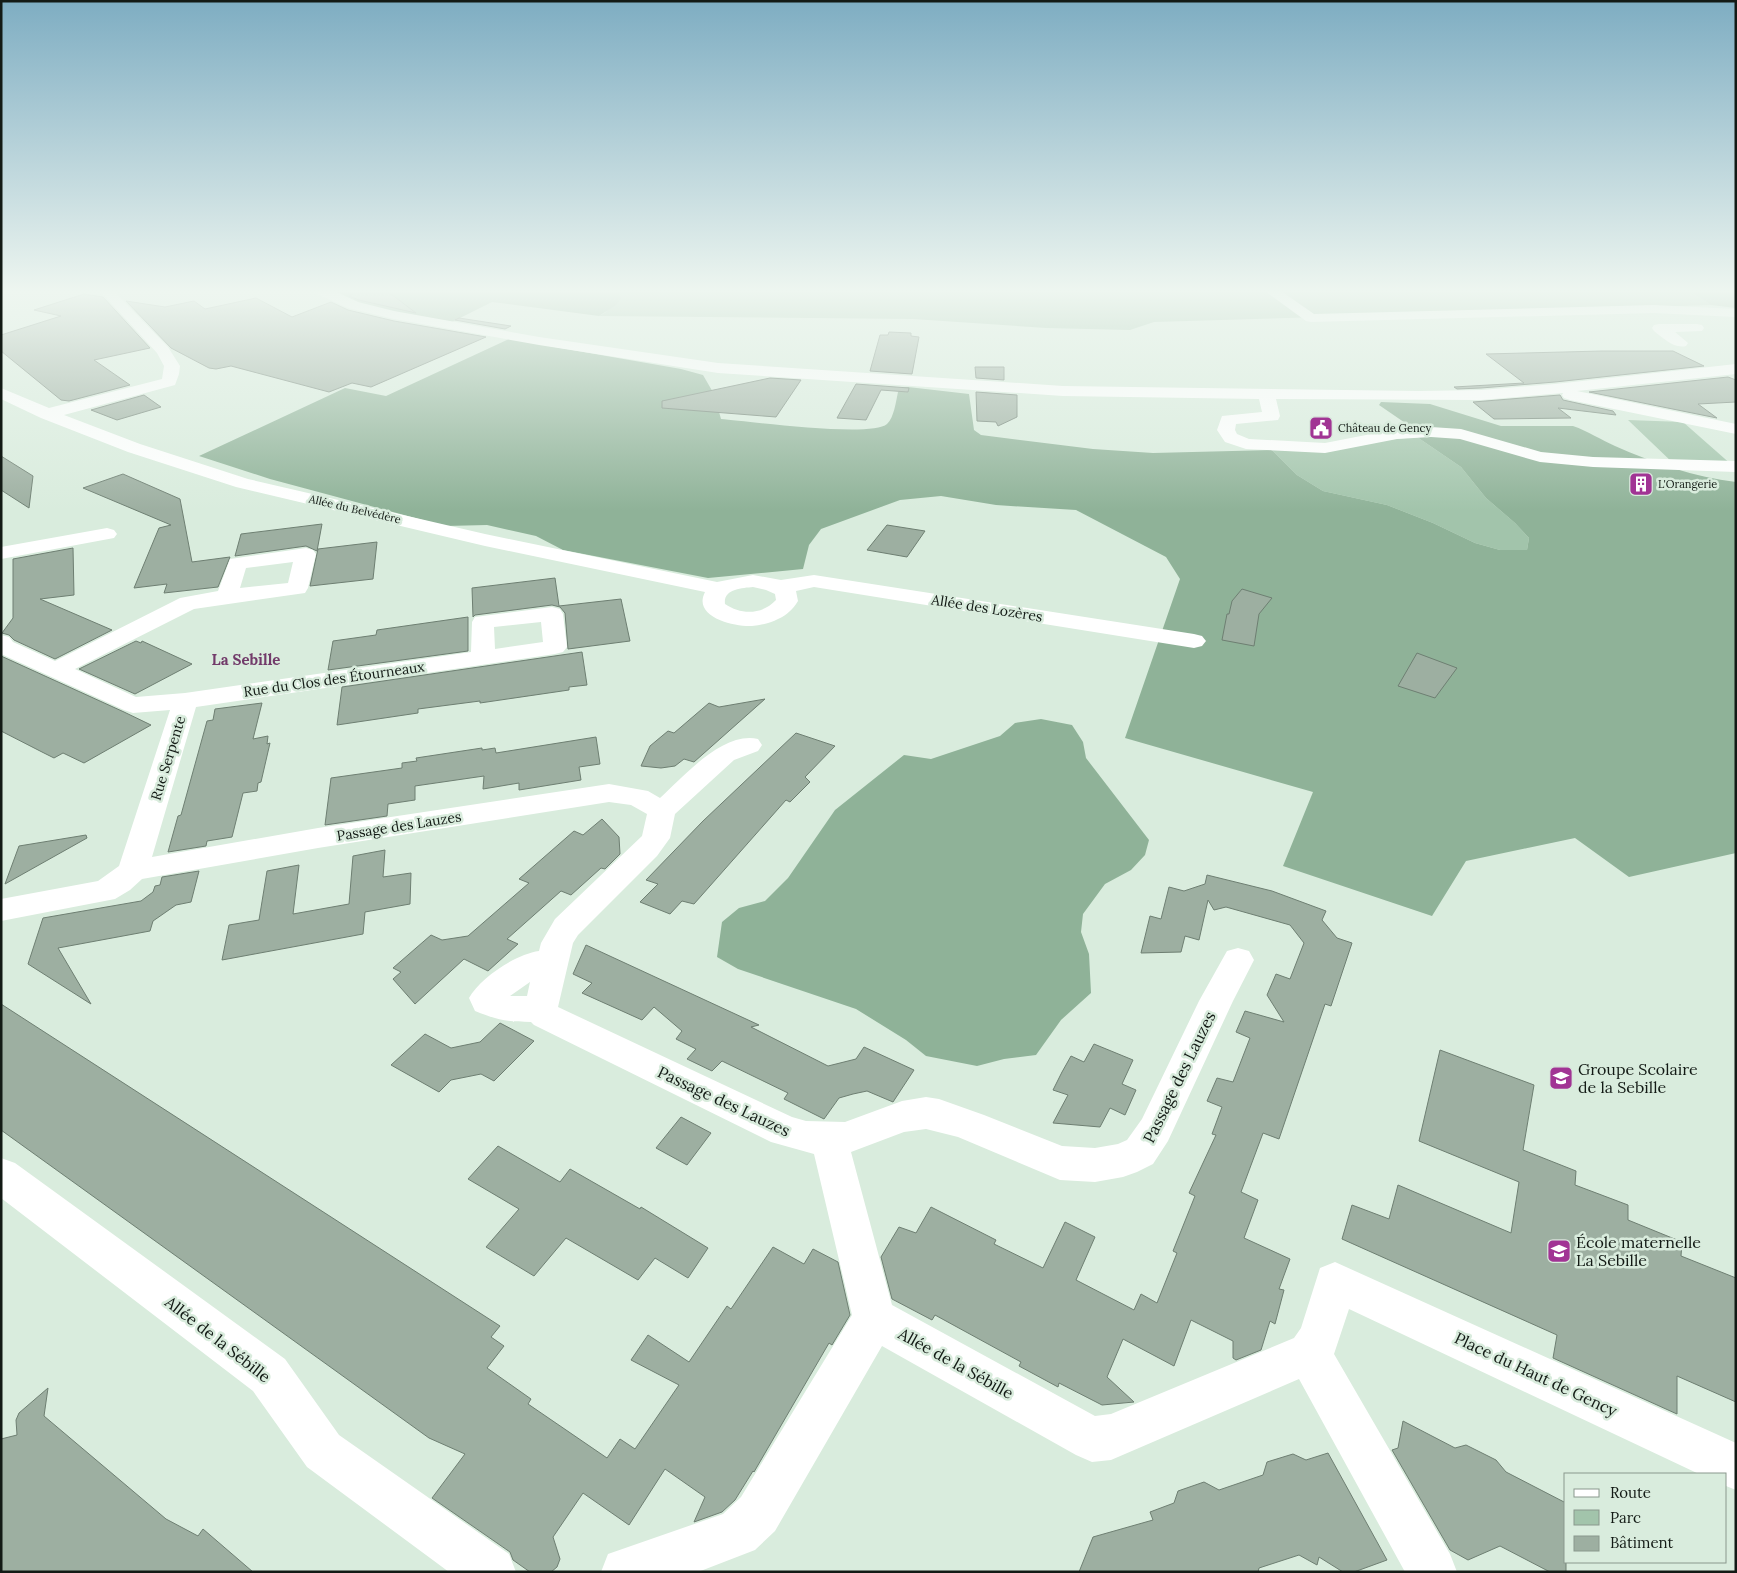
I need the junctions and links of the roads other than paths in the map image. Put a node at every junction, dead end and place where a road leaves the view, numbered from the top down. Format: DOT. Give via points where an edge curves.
graph roads {
  1 [pos="171,364"];
  2 [pos="695,364"];
  3 [pos="1736,369"];
  4 [pos="1555,389"];
  5 [pos="1,393"];
  6 [pos="1266,394"];
  7 [pos="47,414"];
  8 [pos="1736,429"];
  9 [pos="1736,467"];
  10 [pos="107,534"];
  11 [pos="1,553"];
  12 [pos="1,573"];
  13 [pos="780,587"];
  14 [pos="720,589"];
  15 [pos="228,596"];
  16 [pos="1194,641"];
  17 [pos="1,642"];
  18 [pos="483,657"];
  19 [pos="54,670"];
  20 [pos="185,701"];
  21 [pos="749,745"];
  22 [pos="662,811"];
  23 [pos="133,870"];
  24 [pos="1,910"];
  25 [pos="1238,960"];
  26 [pos="552,961"];
  27 [pos="540,1009"];
  28 [pos="829,1139"];
  29 [pos="1,1175"];
  30 [pos="874,1318"];
  31 [pos="1309,1352"];
  32 [pos="1736,1467"];
  33 [pos="491,1572"];
  34 [pos="626,1572"];
  35 [pos="1432,1572"];
  1 -- 7 [label="street" via="170,382"];
  2 -- 6 [label="street" via="1063,391"];
  3 -- 4 [label="street"];
  4 -- 6 [label="street" via="1428,396"];
  4 -- 8 [label="street" via="1565,394"];
  5 -- 7 [label="street, Allée du Belvédère"];
  6 -- 9 [label="street" via="1272,416 1228,420 1226,430 1231,438 1246,444 1325,448 1397,434 1431,432 1461,434 1540,457"];
  7 -- 14 [label="street, Allée du Belvédère" via="134,448 242,483 485,540"];
  10 -- 11 [label="street"];
  11 -- 12 [label="street"];
  13 -- 14 [label="street" via="753,581 734,583"];
  13 -- 14 [label="street" via="788,596 784,607 766,617 753,619 729,616 714,607 714,595"];
  13 -- 16 [label="street, Allée des Lozères" via="814,581"];
  15 -- 19 [label="street" via="188,603"];
  17 -- 19 [label="street, Rue Serpente" via="5,647"];
  18 -- 20 [label="street, Rue du Clos des Étourneaux"];
  19 -- 20 [label="street, Rue Serpente" via="133,705"];
  20 -- 23 [label="street, Rue Serpente"];
  21 -- 22 [label="street" via="725,754"];
  22 -- 23 [label="street, Passage des Lauzes" via="638,797 609,793"];
  22 -- 26 [label="street" via="656,838 566,927"];
  23 -- 24 [label="street" via="118,885 104,891"];
  25 -- 28 [label="street, Passage des Lauzes" via="1155,1130 1140,1152 1122,1160 1094,1165 1060,1163 971,1126 926,1113 902,1117 845,1138"];
  26 -- 27 [label="street"];
  26 -- 27 [label="street" via="532,964 486,998 487,1002 506,1009"];
  27 -- 28 [label="street, Passage des Lauzes" via="546,1016 784,1131"];
  28 -- 30 [label="street"];
  29 -- 33 [label="street, Allée de la Sébille" via="269,1376 323,1451"];
  30 -- 31 [label="street, Allée de la Sébille" via="1092,1438 1111,1437"];
  30 -- 34 [label="street" via="758,1514 738,1533"];
  31 -- 32 [label="street, Place du Haut de Gency" via="1319,1339 1335,1282"];
  31 -- 35 [label="street"];
}
